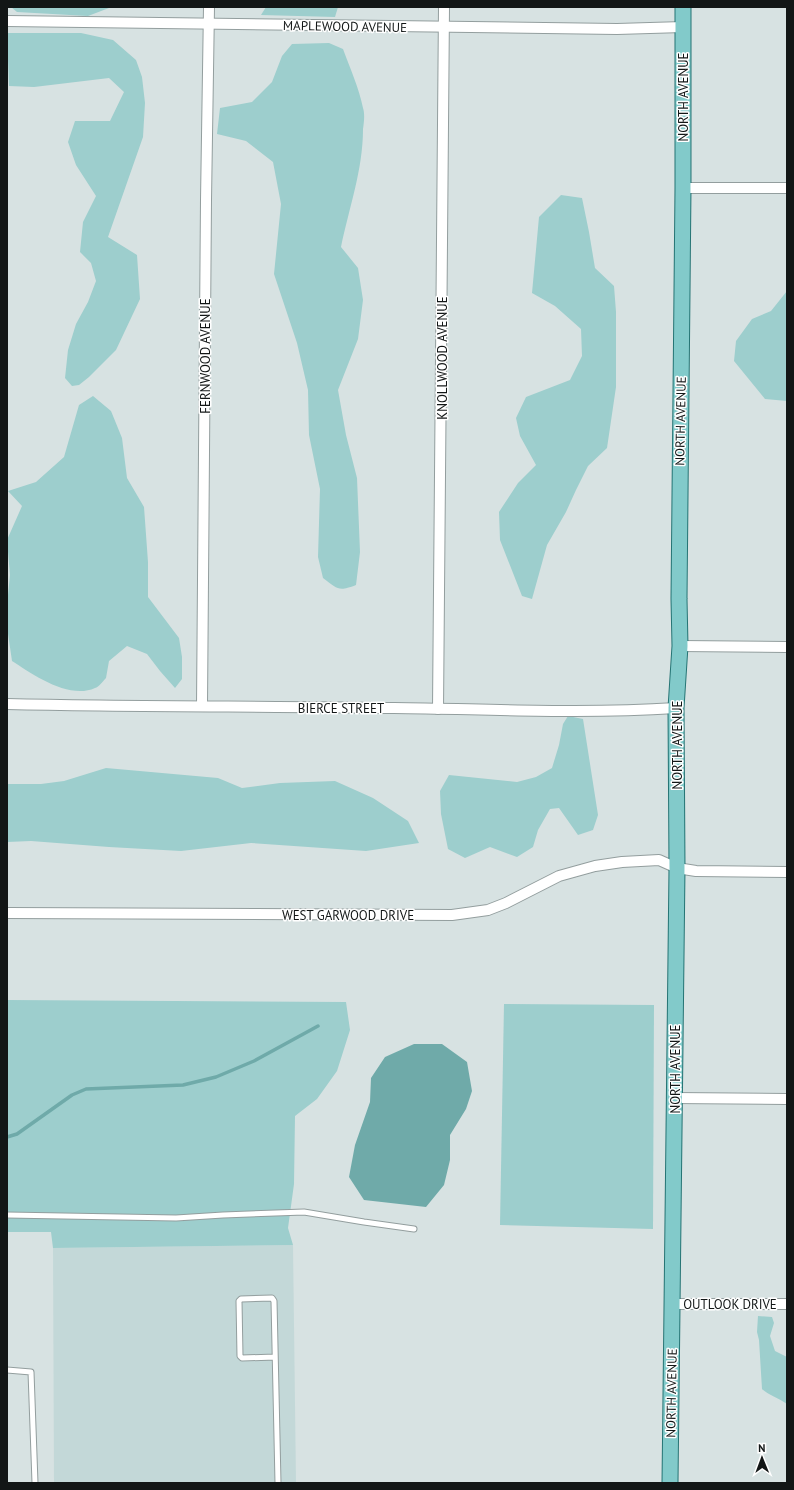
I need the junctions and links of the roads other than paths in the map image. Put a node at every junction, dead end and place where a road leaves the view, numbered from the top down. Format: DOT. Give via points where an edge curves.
graph roads {
  1 [pos="209,7"];
  2 [pos="444,7"];
  3 [pos="683,7"];
  4 [pos="7,21"];
  5 [pos="209,24"];
  6 [pos="444,27"];
  7 [pos="683,27"];
  8 [pos="683,188"];
  9 [pos="787,188"];
  10 [pos="680,646"];
  11 [pos="787,647"];
  12 [pos="7,704"];
  13 [pos="202,706"];
  14 [pos="676,708"];
  15 [pos="438,709"];
  16 [pos="677,868"];
  17 [pos="787,872"];
  18 [pos="7,913"];
  19 [pos="674,1098"];
  20 [pos="787,1099"];
  21 [pos="7,1216"];
  22 [pos="414,1229"];
  23 [pos="672,1304"];
  24 [pos="787,1304"];
  25 [pos="275,1357"];
  26 [pos="7,1370"];
  27 [pos="35,1483"];
  28 [pos="278,1483"];
  29 [pos="670,1483"];
  1 -- 5 [label="street, FERNWOOD AVENUE"];
  2 -- 6 [label="street, KNOLLWOOD AVENUE"];
  3 -- 7 [label="main road, NORTH AVENUE"];
  4 -- 5 [label="street, MAPLEWOOD AVENUE"];
  5 -- 6 [label="street, MAPLEWOOD AVENUE"];
  5 -- 13 [label="street, FERNWOOD AVENUE"];
  6 -- 7 [label="street, MAPLEWOOD AVENUE"];
  6 -- 15 [label="street, KNOLLWOOD AVENUE"];
  7 -- 8 [label="main road, NORTH AVENUE"];
  8 -- 9 [label="street"];
  8 -- 10 [label="main road, NORTH AVENUE"];
  10 -- 11 [label="street"];
  10 -- 14 [label="main road, NORTH AVENUE"];
  12 -- 13 [label="street, BIERCE STREET"];
  13 -- 15 [label="street, BIERCE STREET"];
  14 -- 15 [label="street, BIERCE STREET"];
  14 -- 16 [label="main road, NORTH AVENUE"];
  16 -- 17 [label="street, WEST GARWOOD DRIVE" via="696,871"];
  16 -- 18 [label="street, WEST GARWOOD DRIVE" via="659,860 595,866 559,876 488,910 452,915"];
  16 -- 19 [label="main road, NORTH AVENUE"];
  19 -- 20 [label="street"];
  19 -- 23 [label="main road, NORTH AVENUE"];
  21 -- 22 [label="lane" via="176,1218 304,1212"];
  23 -- 24 [label="street, OUTLOOK DRIVE"];
  23 -- 29 [label="main road, NORTH AVENUE"];
  25 -- 25 [label="lane" via="274,1301 272,1298 241,1299 240,1356"];
  25 -- 28 [label="lane"];
  26 -- 27 [label="lane" via="31,1372"];
}
